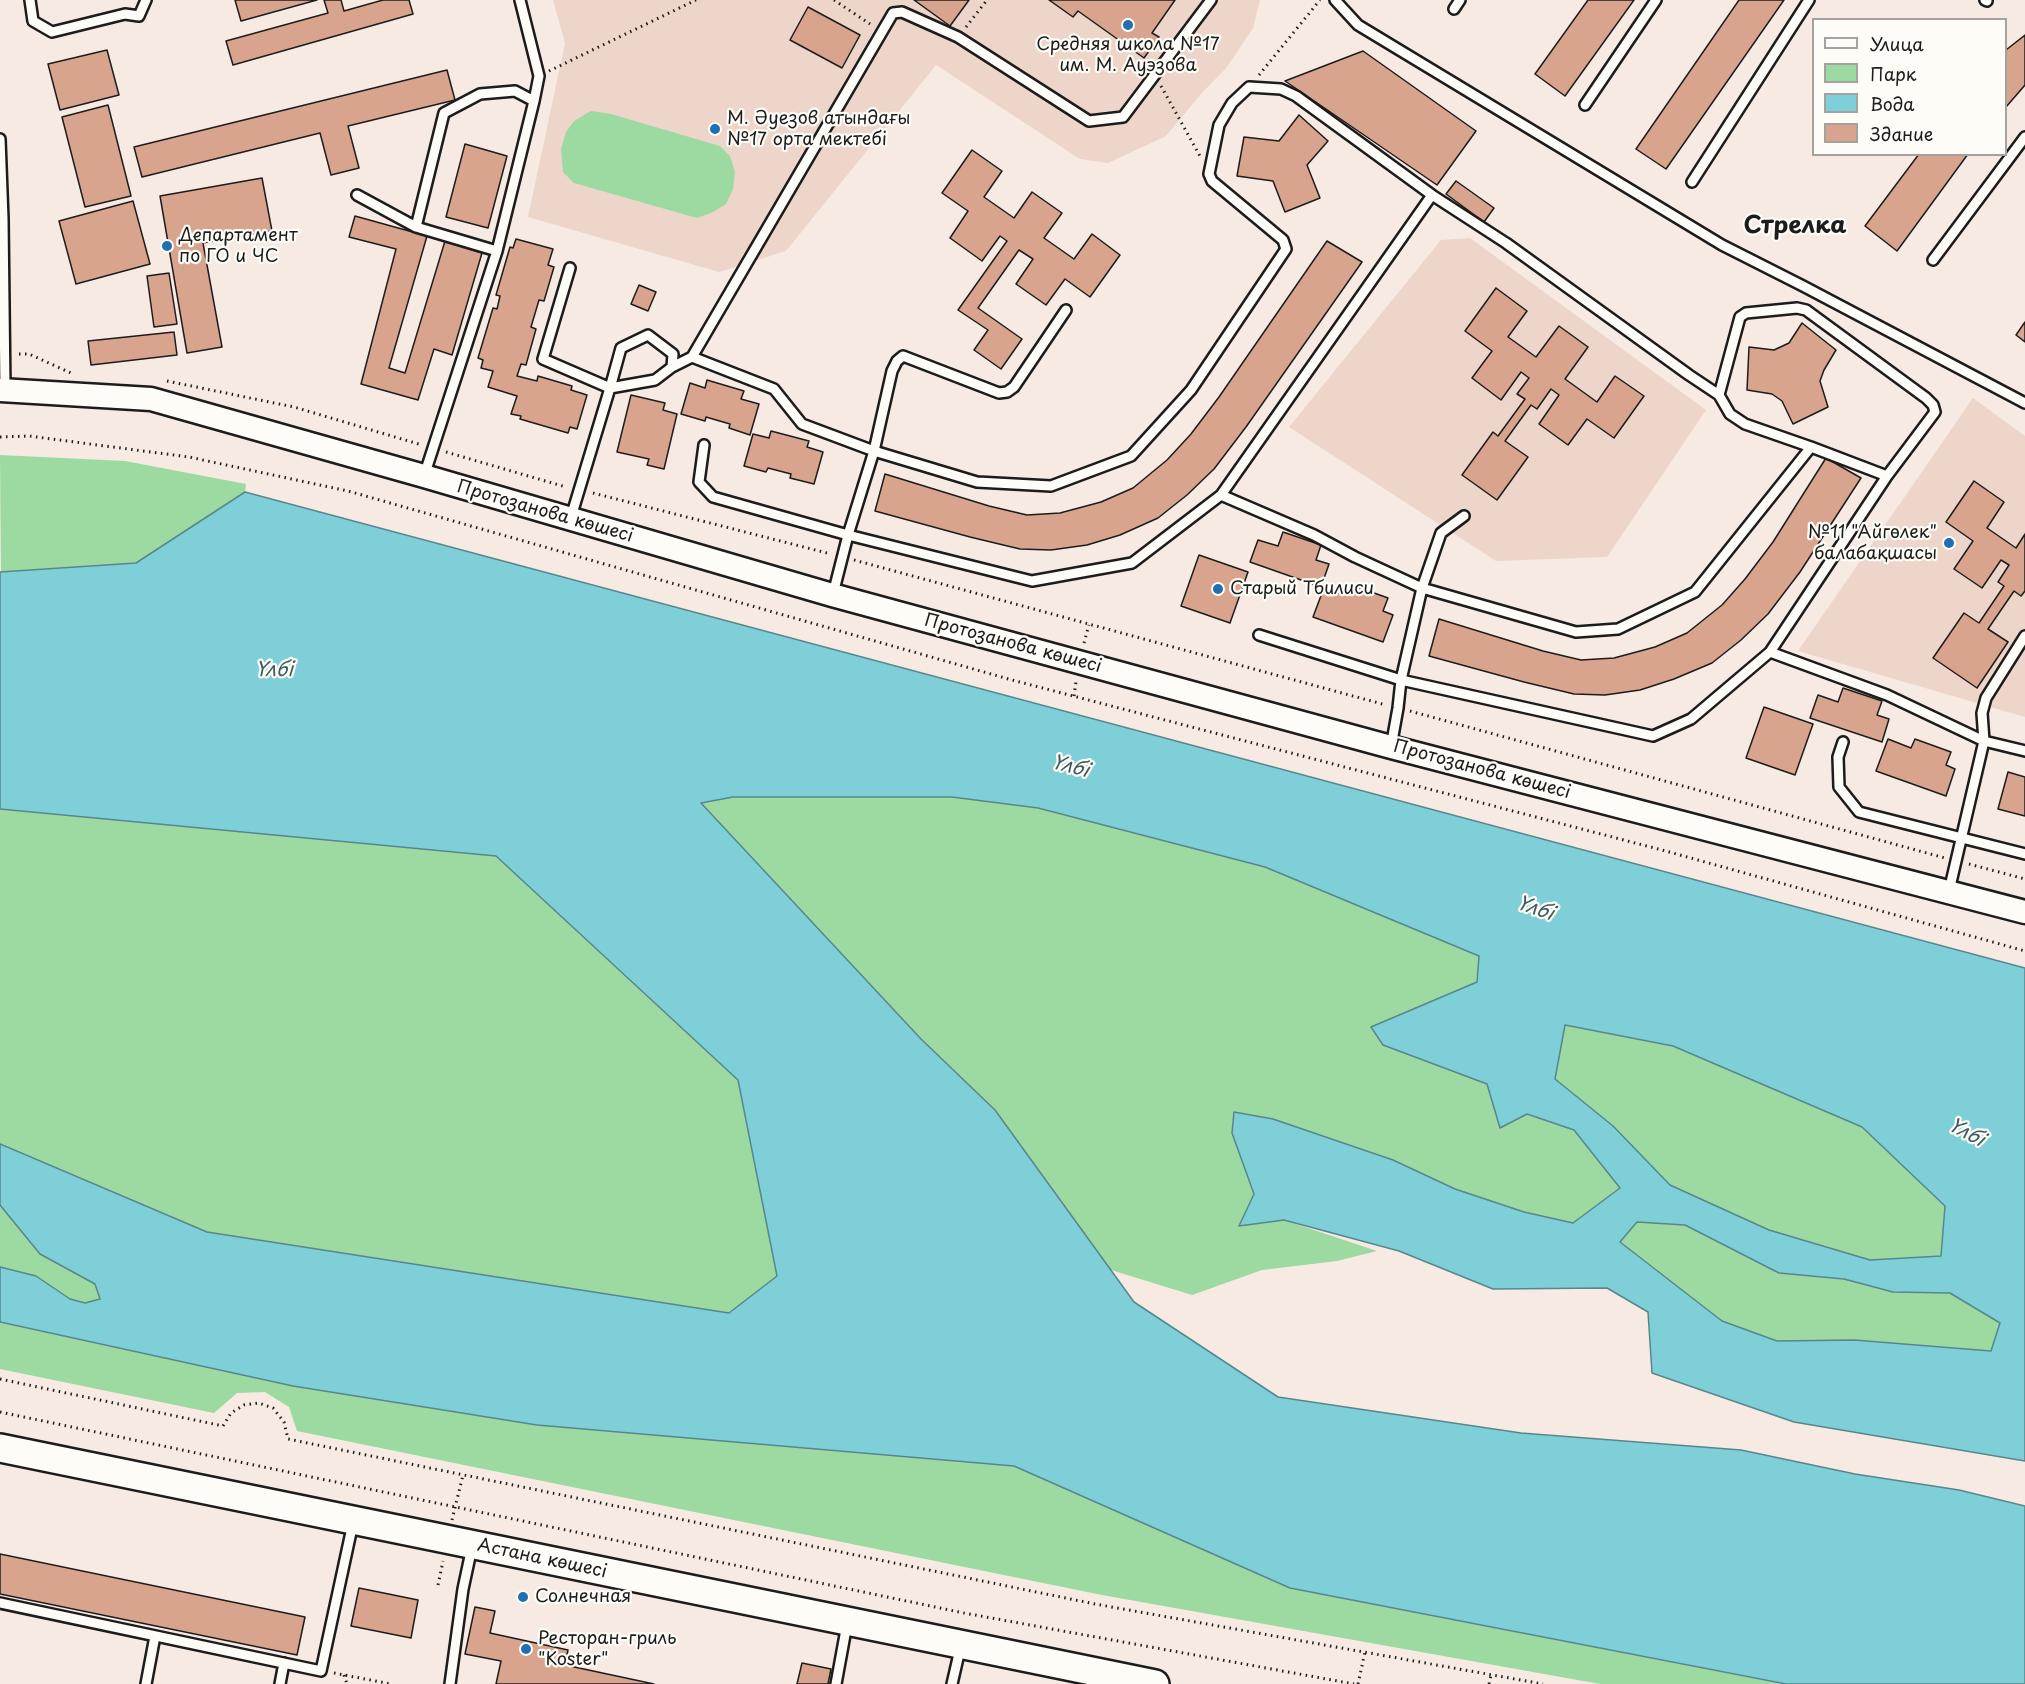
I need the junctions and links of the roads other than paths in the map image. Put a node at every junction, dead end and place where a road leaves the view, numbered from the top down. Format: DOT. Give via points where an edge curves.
graph roads {
  1 [pos="30,0"];
  2 [pos="146,0"];
  3 [pos="520,0"];
  4 [pos="1211,0"];
  5 [pos="1335,0"];
  6 [pos="1460,0"];
  7 [pos="1656,0"];
  8 [pos="1809,0"];
  9 [pos="1454,9"];
  10 [pos="534,100"];
  11 [pos="1585,105"];
  12 [pos="2025,137"];
  13 [pos="0,139"];
  14 [pos="1692,182"];
  15 [pos="357,195"];
  16 [pos="1432,195"];
  17 [pos="2,219"];
  18 [pos="416,227"];
  19 [pos="497,251"];
  20 [pos="1933,260"];
  21 [pos="570,268"];
  22 [pos="1066,310"];
  23 [pos="692,357"];
  24 [pos="672,367"];
  25 [pos="610,388"];
  26 [pos="2,390"];
  27 [pos="1719,394"];
  28 [pos="2025,403"];
  29 [pos="704,445"];
  30 [pos="1811,447"];
  31 [pos="874,451"];
  32 [pos="424,476"];
  33 [pos="1887,476"];
  34 [pos="1221,495"];
  35 [pos="1464,516"];
  36 [pos="570,519"];
  37 [pos="848,535"];
  38 [pos="1422,588"];
  39 [pos="832,595"];
  40 [pos="1258,635"];
  41 [pos="2025,636"];
  42 [pos="1770,652"];
  43 [pos="1401,680"];
  44 [pos="1984,741"];
  45 [pos="1843,742"];
  46 [pos="1391,747"];
  47 [pos="2025,751"];
  48 [pos="1963,837"];
  49 [pos="2025,854"];
  50 [pos="1949,892"];
  51 [pos="2025,912"];
  52 [pos="0,1450"];
  53 [pos="353,1520"];
  54 [pos="472,1545"];
  55 [pos="0,1604"];
  56 [pos="847,1621"];
  57 [pos="155,1636"];
  58 [pos="961,1644"];
  59 [pos="284,1663"];
  60 [pos="146,1684"];
  61 [pos="280,1684"];
  62 [pos="450,1684"];
  63 [pos="836,1684"];
  64 [pos="952,1684"];
  65 [pos="1155,1684"];
  1 -- 2 [label="lane" via="33,21 52,32 125,14 139,16"];
  3 -- 10 [label="lane" via="539,76"];
  4 -- 23 [label="lane" via="1123,117 1089,121 958,38 902,12 893,13"];
  5 -- 28 [label="lane" via="1358,25 1722,245"];
  6 -- 9 [label="lane"];
  7 -- 11 [label="lane"];
  8 -- 14 [label="lane"];
  10 -- 18 [label="lane" via="514,91 480,94 444,113"];
  10 -- 19 [label="lane"];
  12 -- 20 [label="lane"];
  13 -- 17 [label="lane"];
  15 -- 18 [label="lane"];
  16 -- 27 [label="lane"];
  16 -- 31 [label="lane" via="1296,96 1281,89 1250,87 1232,103 1219,125 1209,174 1212,181 1283,240 1286,249 1191,390 1131,456 1051,486 977,482"];
  16 -- 34 [label="lane"];
  17 -- 26 [label="lane"];
  18 -- 19 [label="lane"];
  19 -- 32 [label="lane"];
  21 -- 25 [label="lane" via="543,359"];
  22 -- 31 [label="lane" via="1007,392 999,393 903,356 892,371"];
  23 -- 24 [label="lane"];
  23 -- 31 [label="lane" via="774,388 802,424"];
  24 -- 25 [label="lane" via="655,380"];
  24 -- 25 [label="lane" via="672,354 648,335 621,348"];
  25 -- 36 [label="lane"];
  26 -- 32 [label="street, Протозанова көшесі" via="151,399"];
  27 -- 30 [label="lane" via="1730,414 1745,424"];
  27 -- 33 [label="lane" via="1740,317 1746,313 1806,310 1933,405 1935,412"];
  29 -- 37 [label="lane" via="699,482 713,497"];
  30 -- 33 [label="lane"];
  30 -- 38 [label="lane" via="1695,592 1618,629 1576,632"];
  31 -- 37 [label="lane"];
  32 -- 36 [label="street, Протозанова көшесі"];
  33 -- 42 [label="lane"];
  34 -- 37 [label="lane" via="1132,563 1032,581"];
  34 -- 38 [label="lane"];
  35 -- 38 [label="lane" via="1441,533"];
  36 -- 39 [label="street, Протозанова көшесі"];
  37 -- 39 [label="lane"];
  38 -- 43 [label="lane"];
  39 -- 46 [label="street, Протозанова көшесі"];
  40 -- 43 [label="lane"];
  41 -- 44 [label="lane" via="1986,698 1982,713"];
  42 -- 43 [label="lane" via="1691,719 1653,735"];
  42 -- 44 [label="lane" via="1887,695"];
  43 -- 46 [label="lane"];
  44 -- 47 [label="lane"];
  44 -- 48 [label="lane"];
  45 -- 48 [label="lane" via="1838,757 1839,787 1859,812"];
  46 -- 50 [label="street, Протозанова көшесі"];
  48 -- 49 [label="lane"];
  48 -- 50 [label="lane"];
  50 -- 51 [label="street, Протозанова көшесі"];
  52 -- 53 [label="main road, Астана көшесі"];
  53 -- 54 [label="main road, Астана көшесі"];
  53 -- 59 [label="lane" via="321,1671"];
  54 -- 56 [label="main road, Астана көшесі"];
  54 -- 62 [label="lane"];
  55 -- 57 [label="lane"];
  56 -- 58 [label="main road, Астана көшесі"];
  56 -- 63 [label="lane"];
  57 -- 59 [label="lane"];
  57 -- 60 [label="lane"];
  58 -- 64 [label="lane"];
  58 -- 65 [label="main road, Астана көшесі"];
  59 -- 61 [label="lane"];
}
